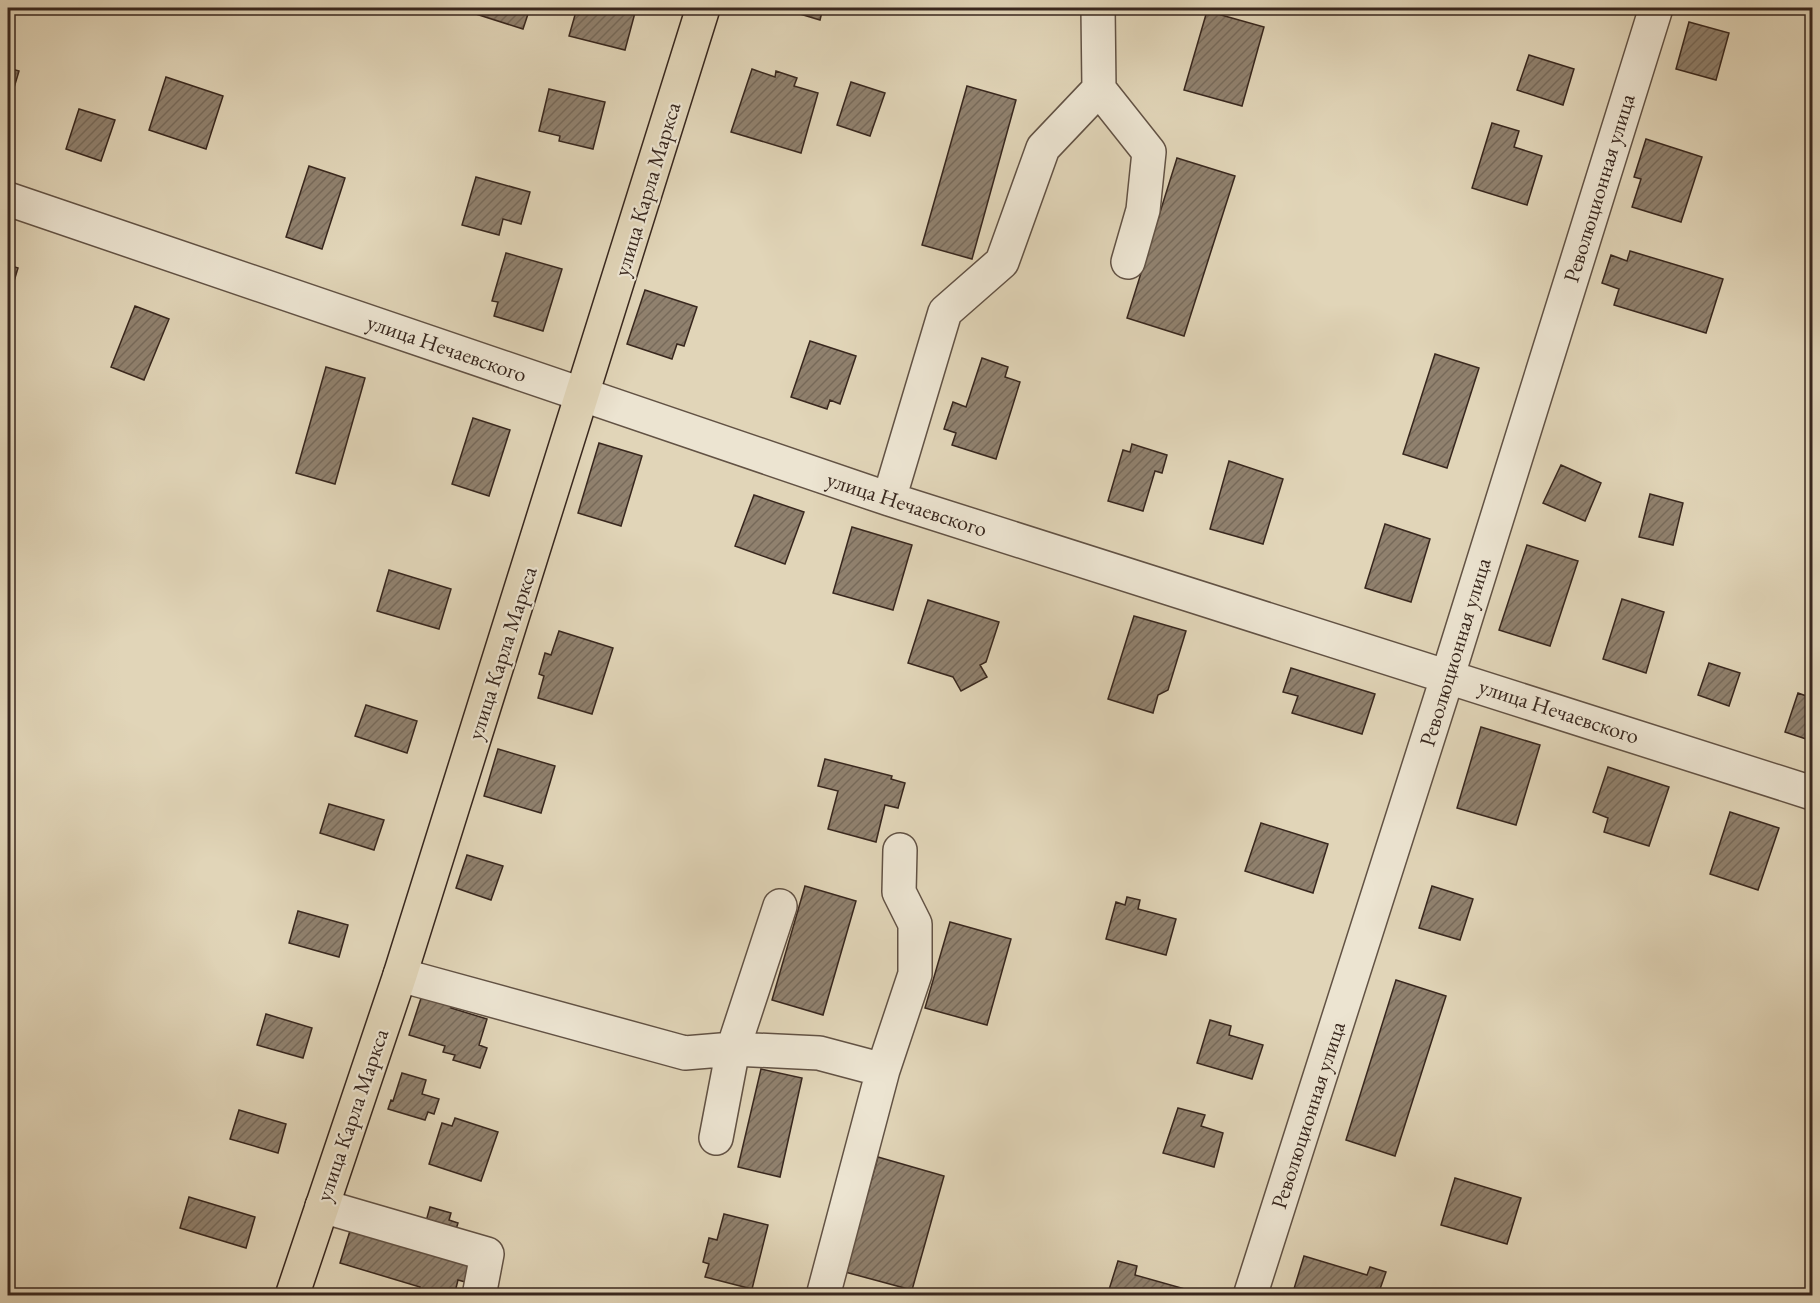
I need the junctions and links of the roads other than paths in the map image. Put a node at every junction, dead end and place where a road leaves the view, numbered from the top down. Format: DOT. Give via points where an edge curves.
graph roads {
  1 [pos="703,8"];
  2 [pos="1098,8"];
  3 [pos="1656,8"];
  4 [pos="1099,89"];
  5 [pos="8,199"];
  6 [pos="1128,262"];
  7 [pos="584,395"];
  8 [pos="889,500"];
  9 [pos="1448,675"];
  10 [pos="1812,793"];
  11 [pos="900,850"];
  12 [pos="780,906"];
  13 [pos="400,975"];
  14 [pos="733,1049"];
  15 [pos="883,1070"];
  16 [pos="716,1138"];
  17 [pos="322,1206"];
  18 [pos="292,1296"];
  19 [pos="479,1296"];
  20 [pos="823,1296"];
  21 [pos="1250,1296"];
  1 -- 7 [label="main road, улица Карла Маркса"];
  2 -- 4 [label="street"];
  3 -- 9 [label="street, Революционная улица"];
  4 -- 6 [label="street" via="1149,152 1143,210"];
  4 -- 8 [label="street" via="1043,148 1002,262 945,312"];
  5 -- 7 [label="street, улица Нечаевского"];
  7 -- 8 [label="street, улица Нечаевского"];
  7 -- 13 [label="main road, улица Карла Маркса"];
  8 -- 9 [label="street, улица Нечаевского"];
  9 -- 10 [label="street, улица Нечаевского"];
  9 -- 21 [label="street, Революционная улица"];
  11 -- 15 [label="street" via="899,892 915,924 915,974"];
  12 -- 14 [label="street"];
  13 -- 14 [label="street" via="685,1053"];
  13 -- 17 [label="main road, улица Карла Маркса"];
  14 -- 15 [label="street" via="819,1053"];
  14 -- 16 [label="street"];
  15 -- 20 [label="street"];
  17 -- 18 [label="main road, улица Карла Маркса"];
  17 -- 19 [label="street" via="487,1254"];
}
